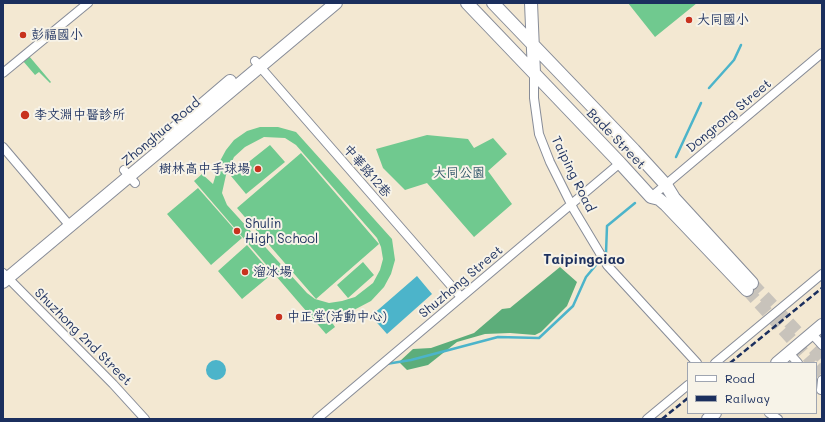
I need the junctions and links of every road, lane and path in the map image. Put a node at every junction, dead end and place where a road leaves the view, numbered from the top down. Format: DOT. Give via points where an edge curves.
graph roads {
  1 [pos="88,3"];
  2 [pos="323,3"];
  3 [pos="336,3"];
  4 [pos="467,3"];
  5 [pos="493,3"];
  6 [pos="530,3"];
  7 [pos="532,43"];
  8 [pos="822,52"];
  9 [pos="257,64"];
  10 [pos="3,73"];
  11 [pos="534,73"];
  12 [pos="3,147"];
  13 [pos="620,163"];
  14 [pos="666,185"];
  15 [pos="651,197"];
  16 [pos="670,202"];
  17 [pos="572,204"];
  18 [pos="67,224"];
  19 [pos="822,274"];
  20 [pos="4,277"];
  21 [pos="750,286"];
  22 [pos="461,297"];
  23 [pos="822,325"];
  24 [pos="812,334"];
  25 [pos="822,345"];
  26 [pos="789,353"];
  27 [pos="695,362"];
  28 [pos="716,362"];
  29 [pos="778,362"];
  30 [pos="797,362"];
  31 [pos="822,380"];
  32 [pos="687,386"];
  33 [pos="820,388"];
  34 [pos="145,419"];
  35 [pos="317,419"];
  36 [pos="646,419"];
  1 -- 10 [label="street"];
  2 -- 9 [label="street, Zhonghua Road"];
  3 -- 9 [label="street, Zhonghua Road"];
  4 -- 11 [label="street, Bade Street"];
  5 -- 7 [label="street, Bade Street"];
  6 -- 7 [label="street, Taiping Road"];
  7 -- 11 [label="street, Taiping Road"];
  7 -- 14 [label="street, Bade Street"];
  8 -- 14 [label="street, Dongrong Street"];
  9 -- 18 [label="street, Zhonghua Road" via="130,177"];
  9 -- 22 [label="street, 中華路12巷"];
  11 -- 13 [label="street, Bade Street"];
  11 -- 17 [label="street, Taiping Road" via="534,98 539,134"];
  12 -- 18 [label="street"];
  13 -- 15 [label="street, Bade Street"];
  13 -- 17 [label="street, Shuzhong Street"];
  14 -- 15 [label="street, Dongrong Street"];
  14 -- 16 [label="street, Bade Street"];
  15 -- 16 [label="street, Bade Street"];
  16 -- 21 [label="street, Bade Street"];
  17 -- 22 [label="street, Shuzhong Street"];
  17 -- 27 [label="street, Taiping Road" via="607,265"];
  18 -- 20 [label="street, Zhonghua Road"];
  19 -- 28 [label="street"];
  20 -- 34 [label="street, Shuzhong 2nd Street"];
  22 -- 35 [label="street, Shuzhong Street"];
  23 -- 24 [label="street"];
  24 -- 25 [label="street"];
  24 -- 26 [label="street"];
  26 -- 29 [label="street"];
  26 -- 30 [label="street"];
  31 -- 33 [label="street"];
  32 -- 36 [label="street"];
}
